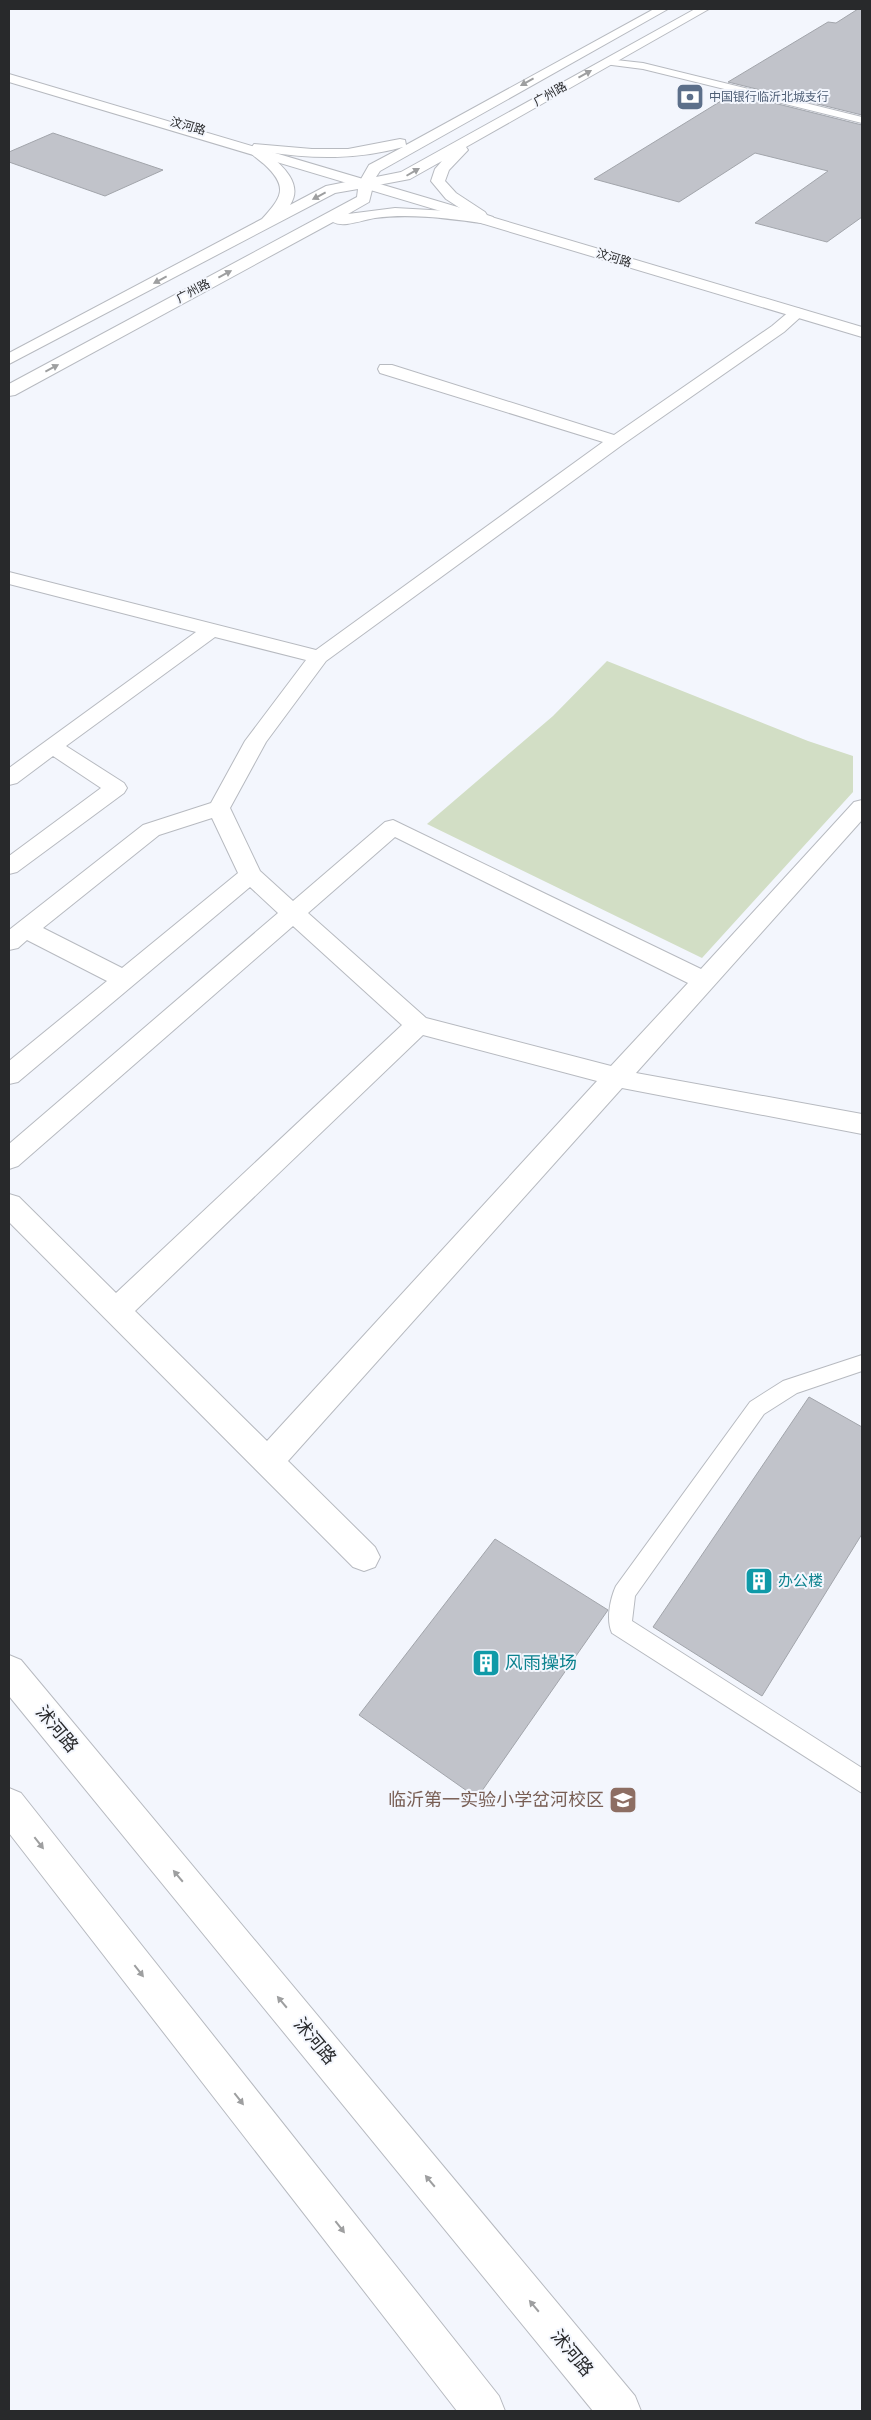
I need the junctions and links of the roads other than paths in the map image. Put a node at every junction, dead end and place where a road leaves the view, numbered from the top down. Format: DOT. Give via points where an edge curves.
graph roads {
  1 [pos="662,9"];
  2 [pos="703,9"];
  3 [pos="607,62"];
  4 [pos="9,73"];
  5 [pos="9,78"];
  6 [pos="862,120"];
  7 [pos="446,126"];
  8 [pos="474,137"];
  9 [pos="258,149"];
  10 [pos="366,183"];
  11 [pos="488,220"];
  12 [pos="267,223"];
  13 [pos="311,227"];
  14 [pos="797,313"];
  15 [pos="862,332"];
  16 [pos="9,360"];
  17 [pos="386,370"];
  18 [pos="9,391"];
  19 [pos="616,441"];
  20 [pos="9,578"];
  21 [pos="211,630"];
  22 [pos="319,657"];
  23 [pos="53,747"];
  24 [pos="9,778"];
  25 [pos="862,807"];
  26 [pos="219,808"];
  27 [pos="9,867"];
  28 [pos="250,875"];
  29 [pos="293,914"];
  30 [pos="17,935"];
  31 [pos="124,979"];
  32 [pos="704,981"];
  33 [pos="418,1025"];
  34 [pos="9,1075"];
  35 [pos="616,1077"];
  36 [pos="862,1124"];
  37 [pos="9,1158"];
  38 [pos="9,1205"];
  39 [pos="116,1310"];
  40 [pos="862,1363"];
  41 [pos="268,1461"];
  42 [pos="364,1557"];
  43 [pos="9,1671"];
  44 [pos="862,1782"];
  45 [pos="9,1805"];
  46 [pos="484,2411"];
  47 [pos="620,2411"];
  1 -- 7 [label="street, 广州路, one-way"];
  2 -- 3 [label="street, 广州路"];
  3 -- 6 [label="lane" via="643,66"];
  8 -- 3 [label="street, 广州路, one-way"];
  4 -- 9 [label="street, 汶河路"];
  5 -- 9 [label="street, 汶河路"];
  7 -- 9 [label="street" via="385,148 342,153"];
  7 -- 10 [label="street, 广州路" via="374,168"];
  10 -- 8 [label="street, 广州路, one-way" via="405,176"];
  8 -- 11 [label="street" via="442,169 438,181 451,196"];
  9 -- 10 [label="street, 汶河路"];
  9 -- 12 [label="street" via="286,182 286,200"];
  10 -- 11 [label="street, 汶河路"];
  10 -- 12 [label="street, 广州路, one-way" via="331,189"];
  10 -- 13 [label="street, 广州路" via="364,199"];
  11 -- 13 [label="street" via="428,211 390,211"];
  11 -- 14 [label="street, 汶河路"];
  12 -- 16 [label="street, 广州路, one-way"];
  18 -- 13 [label="street, 广州路, one-way"];
  14 -- 15 [label="street, 汶河路"];
  14 -- 19 [label="street"];
  17 -- 19 [label="street"];
  19 -- 22 [label="street"];
  20 -- 21 [label="street"];
  21 -- 22 [label="street"];
  21 -- 23 [label="street"];
  22 -- 26 [label="street" via="256,741"];
  23 -- 24 [label="street"];
  23 -- 27 [label="street" via="116,788"];
  25 -- 32 [label="street"];
  26 -- 28 [label="street"];
  26 -- 30 [label="street" via="151,830"];
  28 -- 29 [label="street"];
  28 -- 31 [label="street"];
  29 -- 32 [label="street" via="393,827"];
  29 -- 33 [label="street"];
  29 -- 37 [label="street"];
  30 -- 31 [label="street"];
  31 -- 34 [label="street"];
  32 -- 35 [label="street"];
  33 -- 35 [label="street"];
  33 -- 39 [label="street"];
  35 -- 36 [label="street"];
  35 -- 41 [label="street"];
  38 -- 39 [label="street"];
  39 -- 41 [label="street"];
  40 -- 44 [label="lane" via="790,1387 757,1408 624,1593 620,1626"];
  41 -- 42 [label="street"];
  47 -- 43 [label="street, 沭河路, one-way"];
  45 -- 46 [label="street, one-way"];
}
